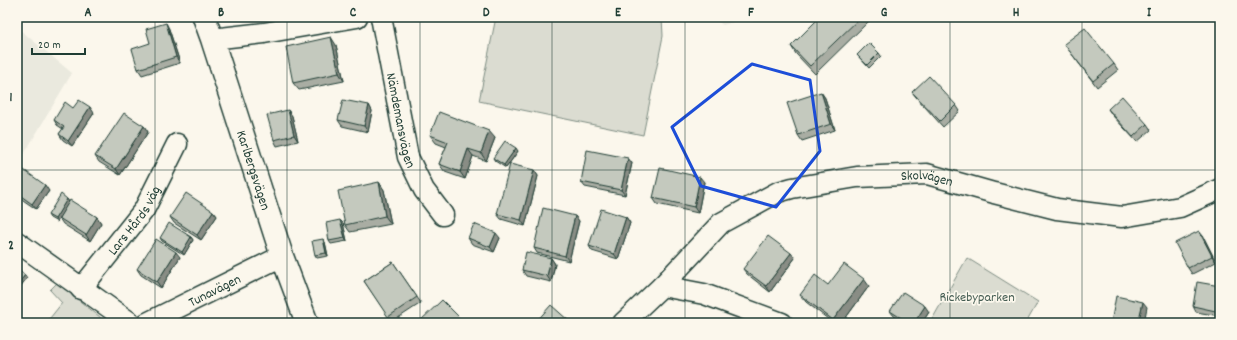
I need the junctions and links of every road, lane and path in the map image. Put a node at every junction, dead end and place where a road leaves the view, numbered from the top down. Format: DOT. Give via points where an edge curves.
graph roads {
  1 [pos="204,17"];
  2 [pos="357,17"];
  3 [pos="381,17"];
  4 [pos="212,39"];
  5 [pos="177,144"];
  6 [pos="1220,189"];
  7 [pos="443,214"];
  8 [pos="17,242"];
  9 [pos="282,256"];
  10 [pos="662,286"];
  11 [pos="81,288"];
  12 [pos="131,323"];
  13 [pos="147,323"];
  14 [pos="307,323"];
  15 [pos="623,323"];
  16 [pos="782,323"];
  1 -- 4 [label="street, Karlbergsvägen"];
  2 -- 4 [label="street"];
  3 -- 7 [label="street, Nämdemansvägen" via="408,157 424,190"];
  4 -- 9 [label="street, Karlbergsvägen"];
  5 -- 11 [label="street, Lars Hårds väg" via="144,210"];
  6 -- 10 [label="street, Skolvägen" via="1180,207 1122,217 1057,209 926,174 857,177 792,188 778,192 721,223"];
  8 -- 11 [label="street"];
  9 -- 13 [label="street, Tunavägen"];
  9 -- 14 [label="street, Karlbergsvägen"];
  10 -- 15 [label="street, Skolvägen"];
  10 -- 16 [label="street" via="704,294"];
  11 -- 12 [label="street"];
}
